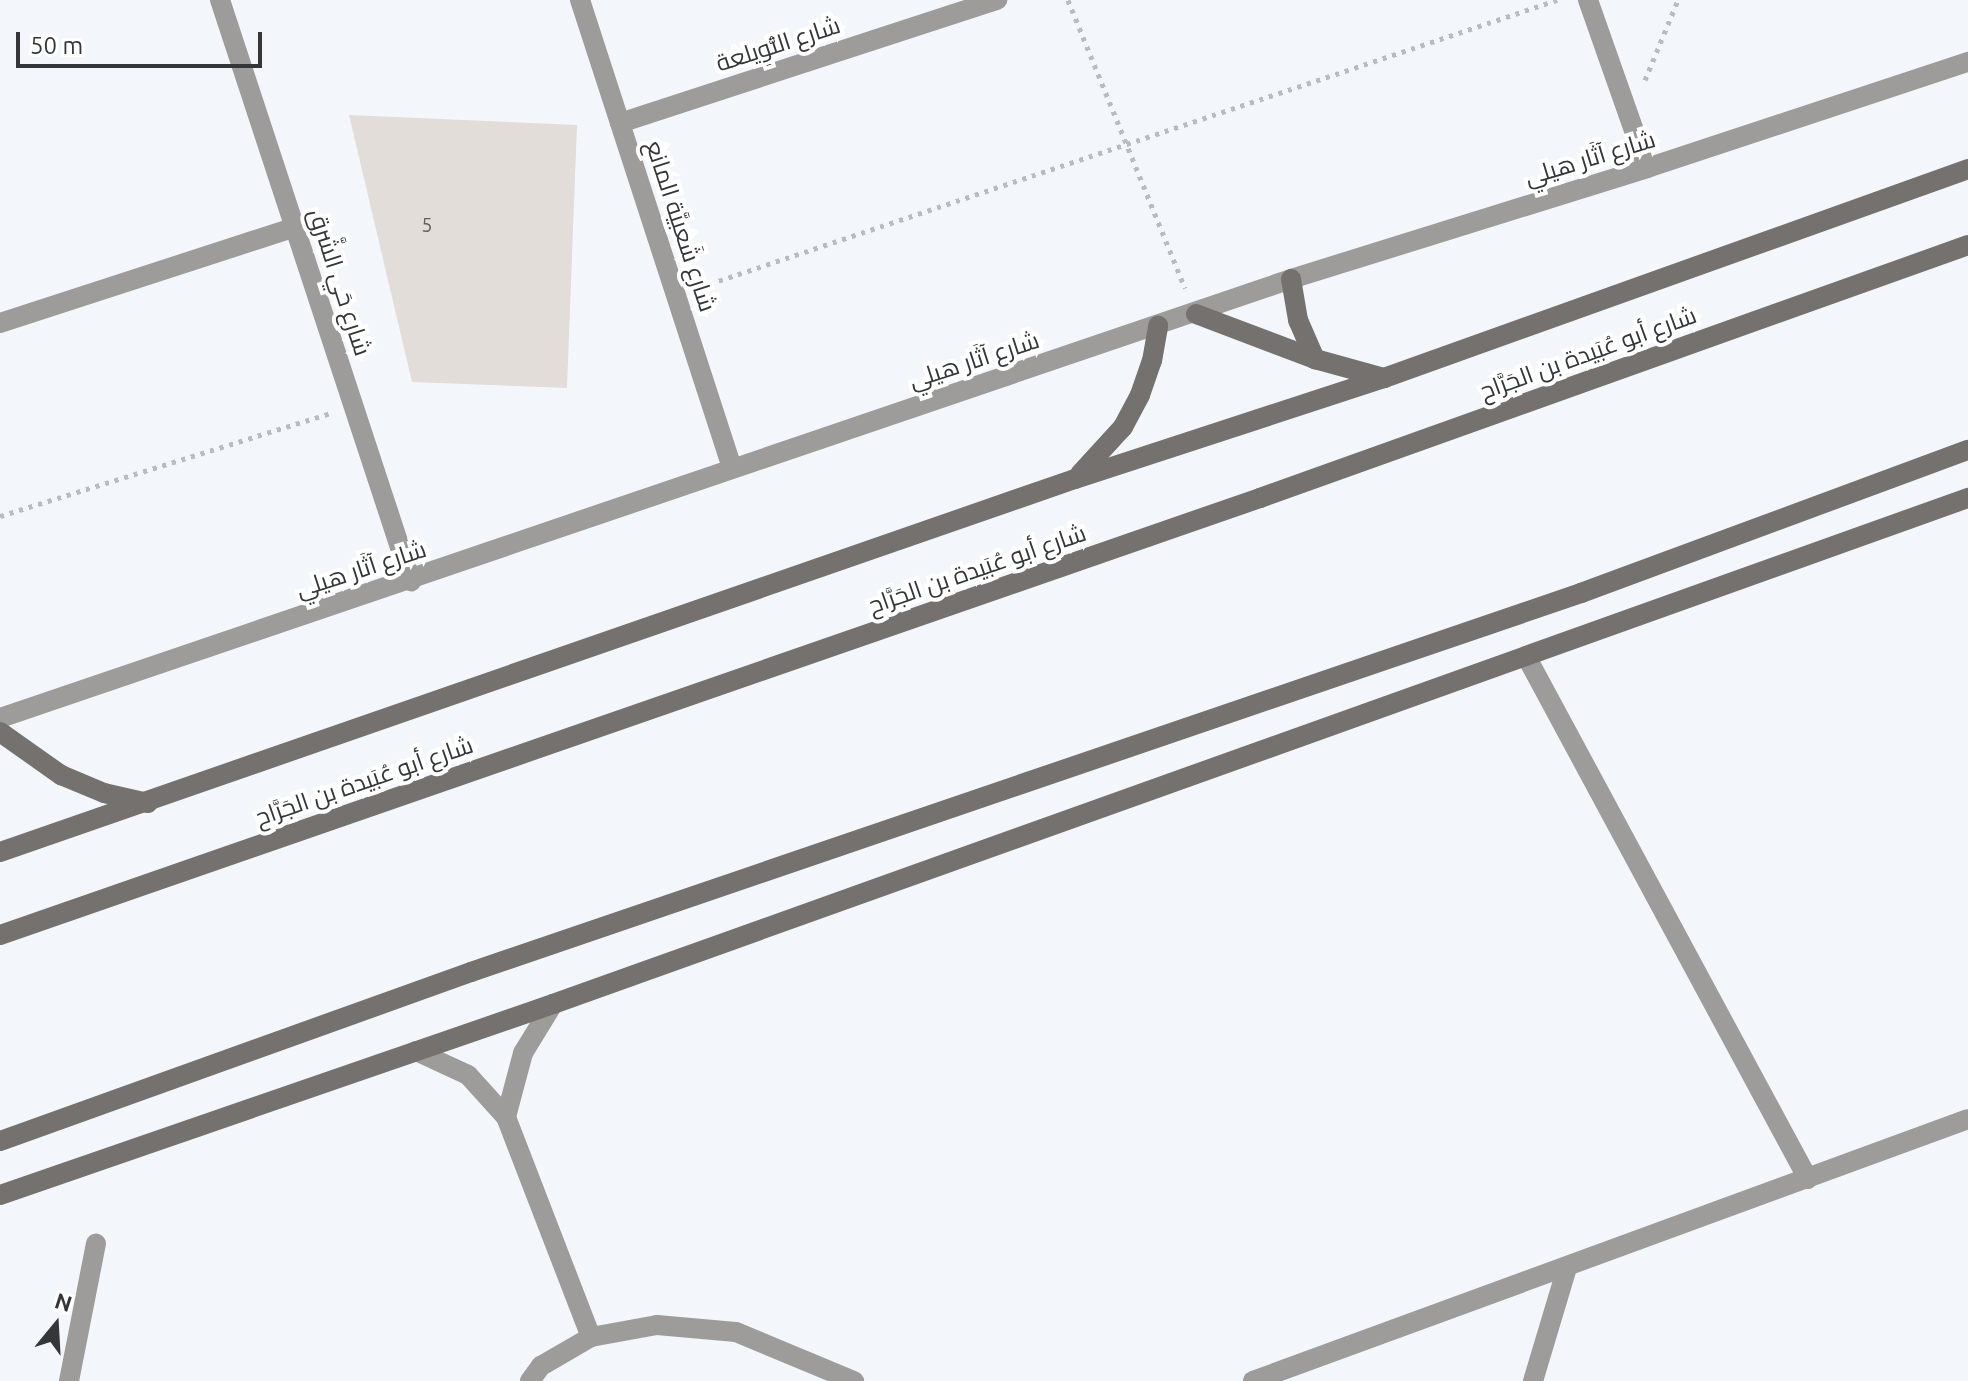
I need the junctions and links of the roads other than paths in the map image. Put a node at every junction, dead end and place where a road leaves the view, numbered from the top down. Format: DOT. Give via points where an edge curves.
graph roads {
  1 [pos="220,0"];
  2 [pos="580,0"];
  3 [pos="997,0"];
  4 [pos="1588,0"];
  5 [pos="1968,62"];
  6 [pos="620,123"];
  7 [pos="1647,168"];
  8 [pos="1968,169"];
  9 [pos="295,227"];
  10 [pos="1968,245"];
  11 [pos="1291,279"];
  12 [pos="1196,314"];
  13 [pos="0,323"];
  14 [pos="1158,326"];
  15 [pos="1315,359"];
  16 [pos="1384,378"];
  17 [pos="1968,450"];
  18 [pos="732,468"];
  19 [pos="1075,479"];
  20 [pos="1968,498"];
  21 [pos="411,581"];
  22 [pos="1526,656"];
  23 [pos="0,718"];
  24 [pos="0,732"];
  25 [pos="148,803"];
  26 [pos="0,852"];
  27 [pos="0,935"];
  28 [pos="553,1004"];
  29 [pos="416,1051"];
  30 [pos="506,1117"];
  31 [pos="1968,1119"];
  32 [pos="0,1141"];
  33 [pos="1808,1179"];
  34 [pos="0,1195"];
  35 [pos="96,1244"];
  36 [pos="1567,1268"];
  37 [pos="591,1337"];
  38 [pos="69,1381"];
  39 [pos="530,1381"];
  40 [pos="854,1381"];
  41 [pos="1253,1381"];
  42 [pos="1533,1381"];
  1 -- 9 [label="street, شارع حَي الشَّرق"];
  2 -- 6 [label="street, شارع شَعبيَّة المانع"];
  3 -- 6 [label="street, شارع التُّوِيلعة"];
  4 -- 7 [label="street"];
  5 -- 7 [label="street, شارع آثَار هيلي"];
  6 -- 18 [label="street, شارع شَعبيَّة المانع"];
  7 -- 11 [label="street, شارع آثَار هيلي"];
  8 -- 16 [label="main road, شارع أبو عُبَيدة بن الجَرَّاح"];
  9 -- 13 [label="street"];
  9 -- 21 [label="street, شارع حَي الشَّرق"];
  10 -- 27 [label="main road, شارع أبو عُبَيدة بن الجَرَّاح" via="1260,498"];
  11 -- 12 [label="street, شارع آثَار هيلي"];
  11 -- 15 [label="main road" via="1298,320"];
  12 -- 14 [label="street, شارع آثَار هيلي"];
  12 -- 15 [label="main road"];
  14 -- 18 [label="street, شارع آثَار هيلي"];
  14 -- 19 [label="main road" via="1152,361 1123,427"];
  15 -- 16 [label="main road"];
  16 -- 19 [label="main road, شارع أبو عُبَيدة بن الجَرَّاح"];
  17 -- 32 [label="main road" via="1581,593 471,972"];
  18 -- 21 [label="street, شارع آثَار هيلي"];
  19 -- 25 [label="main road, شارع أبو عُبَيدة بن الجَرَّاح"];
  20 -- 22 [label="main road"];
  21 -- 23 [label="street, شارع آثَار هيلي"];
  22 -- 28 [label="main road"];
  22 -- 33 [label="street"];
  24 -- 25 [label="main road" via="61,775"];
  25 -- 26 [label="main road, شارع أبو عُبَيدة بن الجَرَّاح"];
  28 -- 29 [label="main road"];
  28 -- 30 [label="street" via="523,1053"];
  29 -- 30 [label="street" via="468,1075"];
  29 -- 34 [label="main road"];
  30 -- 37 [label="street"];
  31 -- 33 [label="street"];
  33 -- 36 [label="street"];
  35 -- 38 [label="street"];
  36 -- 41 [label="street"];
  36 -- 42 [label="street"];
  37 -- 39 [label="street" via="541,1366"];
  37 -- 40 [label="street" via="657,1325 736,1332"];
}
